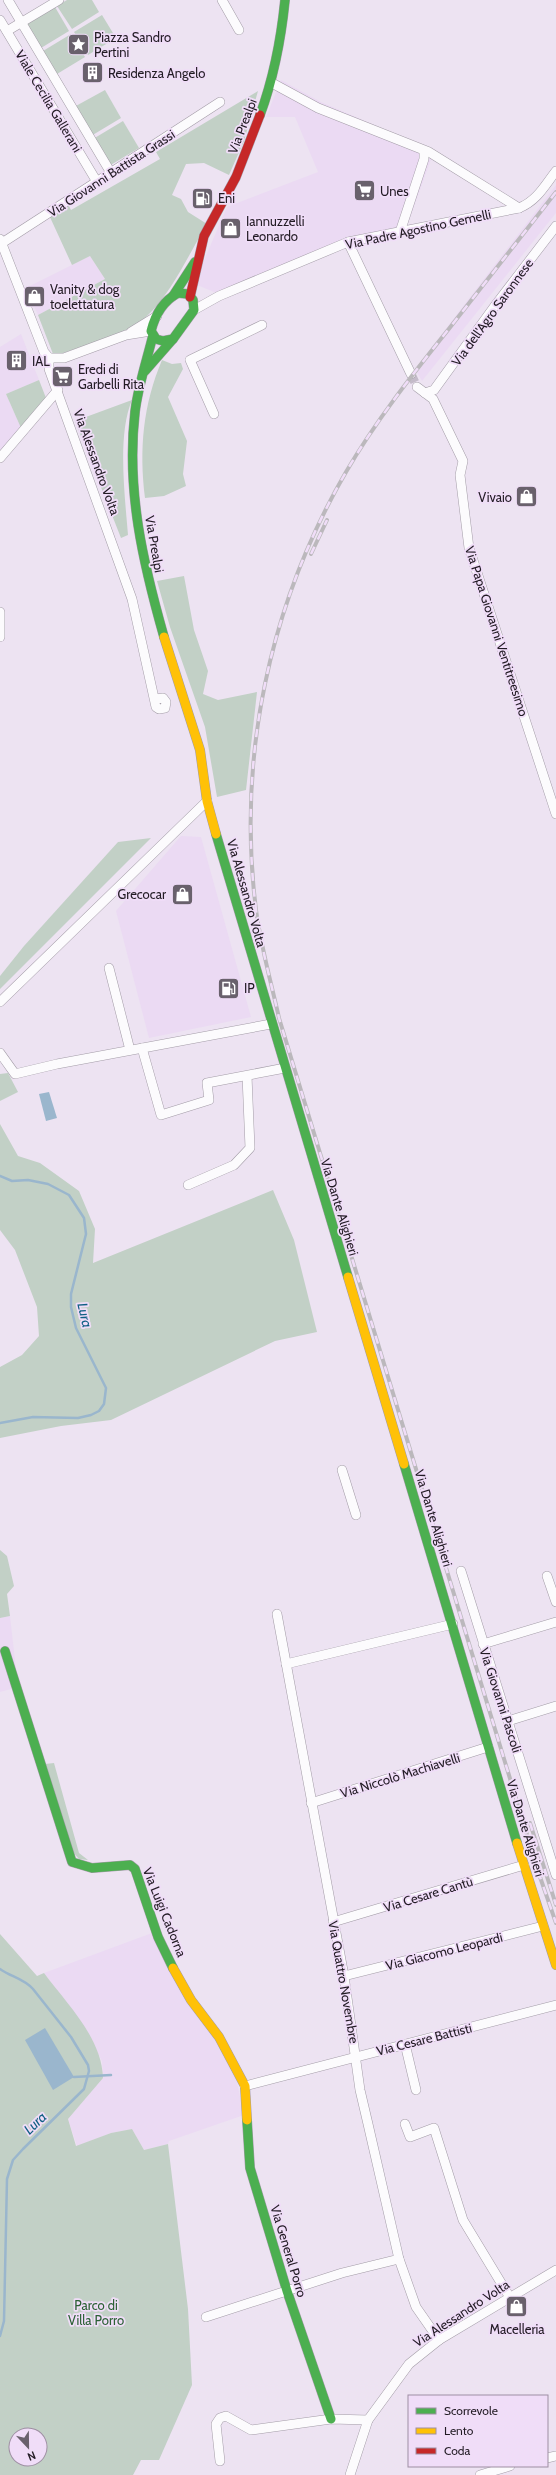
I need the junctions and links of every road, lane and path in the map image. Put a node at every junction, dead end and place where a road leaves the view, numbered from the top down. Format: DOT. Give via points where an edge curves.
graph roads {
  1 [pos="8,0"];
  2 [pos="59,0"];
  3 [pos="222,0"];
  4 [pos="285,0"];
  5 [pos="0,20"];
  6 [pos="21,22"];
  7 [pos="239,30"];
  8 [pos="7,31"];
  9 [pos="272,83"];
  10 [pos="220,102"];
  11 [pos="424,151"];
  12 [pos="556,170"];
  13 [pos="111,173"];
  14 [pos="97,182"];
  15 [pos="519,208"];
  16 [pos="556,226"];
  17 [pos="400,232"];
  18 [pos="1,241"];
  19 [pos="348,242"];
  20 [pos="200,254"];
  21 [pos="173,296"];
  22 [pos="219,296"];
  23 [pos="192,298"];
  24 [pos="194,310"];
  25 [pos="156,316"];
  26 [pos="262,325"];
  27 [pos="152,333"];
  28 [pos="126,335"];
  29 [pos="173,339"];
  30 [pos="49,358"];
  31 [pos="143,374"];
  32 [pos="410,374"];
  33 [pos="417,387"];
  34 [pos="58,390"];
  35 [pos="424,393"];
  36 [pos="214,414"];
  37 [pos="0,458"];
  38 [pos="0,612"];
  39 [pos="0,637"];
  40 [pos="156,699"];
  41 [pos="190,715"];
  42 [pos="207,801"];
  43 [pos="556,814"];
  44 [pos="109,968"];
  45 [pos="0,1002"];
  46 [pos="271,1024"];
  47 [pos="142,1048"];
  48 [pos="130,1050"];
  49 [pos="0,1053"];
  50 [pos="286,1073"];
  51 [pos="247,1076"];
  52 [pos="188,1184"];
  53 [pos="342,1470"];
  54 [pos="356,1515"];
  55 [pos="461,1571"];
  56 [pos="547,1576"];
  57 [pos="556,1602"];
  58 [pos="277,1614"];
  59 [pos="556,1622"];
  60 [pos="453,1624"];
  61 [pos="483,1644"];
  62 [pos="5,1651"];
  63 [pos="286,1664"];
  64 [pos="556,1706"];
  65 [pos="508,1721"];
  66 [pos="488,1747"];
  67 [pos="311,1803"];
  68 [pos="524,1866"];
  69 [pos="556,1875"];
  70 [pos="333,1922"];
  71 [pos="544,1926"];
  72 [pos="556,1966"];
  73 [pos="344,1976"];
  74 [pos="556,2005"];
  75 [pos="405,2044"];
  76 [pos="357,2056"];
  77 [pos="245,2086"];
  78 [pos="416,2090"];
  79 [pos="405,2124"];
  80 [pos="399,2259"];
  81 [pos="556,2270"];
  82 [pos="287,2291"];
  83 [pos="510,2296"];
  84 [pos="206,2317"];
  85 [pos="439,2340"];
  86 [pos="331,2419"];
  87 [pos="368,2420"];
  88 [pos="220,2461"];
  89 [pos="507,2467"];
  90 [pos="350,2475"];
  91 [pos="480,2475"];
  1 -- 6 [label="street"];
  2 -- 6 [label="street"];
  3 -- 7 [label="street"];
  4 -- 9 [label="street, Via Prealpi" via="282,33"];
  5 -- 8 [label="street, Viale Cecilia Gallerani"];
  6 -- 8 [label="street"];
  6 -- 13 [label="street"];
  8 -- 14 [label="street, Viale Cecilia Gallerani"];
  9 -- 11 [label="street" via="318,108"];
  9 -- 20 [label="street, Via Prealpi" via="236,177 204,236"];
  10 -- 13 [label="street, Via Giovanni Battista Grassi"];
  11 -- 15 [label="street"];
  11 -- 17 [label="street" via="424,159"];
  12 -- 15 [label="street, Via Padre Agostino Gemelli" via="530,204"];
  13 -- 14 [label="street, Via Giovanni Battista Grassi"];
  14 -- 18 [label="street, Via Giovanni Battista Grassi"];
  15 -- 17 [label="street, Via Padre Agostino Gemelli"];
  16 -- 35 [label="street, Via dell'Agro Saronnese" via="434,390"];
  17 -- 19 [label="street, Via Padre Agostino Gemelli"];
  18 -- 30 [label="street, Via Alessandro Volta" via="44,352"];
  19 -- 22 [label="street, Via Padre Agostino Gemelli"];
  19 -- 32 [label="street"];
  20 -- 21 [label="street, Via Prealpi"];
  20 -- 23 [label="street, Via Prealpi"];
  21 -- 23 [label="street" via="184,293"];
  21 -- 25 [label="street, Via Prealpi"];
  22 -- 23 [label="street, Via Padre Agostino Gemelli"];
  22 -- 24 [label="street, Via Padre Agostino Gemelli"];
  23 -- 24 [label="street, Via Prealpi"];
  24 -- 29 [label="street, Via Prealpi"];
  25 -- 27 [label="street, Via Prealpi"];
  25 -- 28 [label="street"];
  26 -- 36 [label="street" via="190,360"];
  27 -- 28 [label="street"];
  27 -- 29 [label="street" via="156,339"];
  27 -- 31 [label="street, Via Prealpi"];
  28 -- 30 [label="street" via="64,358"];
  29 -- 31 [label="street, Via Prealpi"];
  30 -- 34 [label="street, Via Alessandro Volta" via="49,369"];
  31 -- 41 [label="street, Via Prealpi" via="135,411 131,470 137,526 166,644"];
  33 -- 35 [label="street, Via Papa Giovanni Ventitreesimo"];
  34 -- 37 [label="street"];
  34 -- 40 [label="street, Via Alessandro Volta" via="132,599"];
  35 -- 43 [label="street, Via Papa Giovanni Ventitreesimo" via="433,399 463,461 460,475 468,548"];
  38 -- 39 [label="street"];
  41 -- 42 [label="street, Via Alessandro Volta" via="200,750"];
  42 -- 45 [label="street"];
  42 -- 46 [label="street, Via Alessandro Volta"];
  44 -- 48 [label="street"];
  46 -- 47 [label="street"];
  46 -- 50 [label="street, Via Alessandro Volta"];
  47 -- 48 [label="street"];
  47 -- 51 [label="street" via="161,1115 208,1100 207,1083"];
  48 -- 49 [label="street" via="15,1074"];
  50 -- 51 [label="street"];
  50 -- 60 [label="street, Via Dante Alighieri"];
  51 -- 52 [label="street" via="250,1148 234,1165"];
  53 -- 54 [label="street"];
  55 -- 61 [label="street, Via Giovanni Pascoli"];
  56 -- 57 [label="street"];
  58 -- 63 [label="street, Via Quattro Novembre"];
  59 -- 61 [label="street"];
  60 -- 63 [label="street"];
  60 -- 66 [label="street, Via Dante Alighieri"];
  61 -- 65 [label="street, Via Giovanni Pascoli"];
  62 -- 77 [label="street, Via Luigi Cadorna" via="72,1862 92,1868 130,1865 135,1869 158,1937 171,1964 191,2000 219,2037"];
  63 -- 67 [label="street, Via Quattro Novembre"];
  64 -- 65 [label="street"];
  65 -- 69 [label="street, Via Giovanni Pascoli"];
  66 -- 67 [label="street, Via Niccolò Machiavelli"];
  66 -- 68 [label="street, Via Dante Alighieri"];
  67 -- 70 [label="street, Via Quattro Novembre"];
  68 -- 70 [label="street, Via Cesare Cantù"];
  68 -- 71 [label="street, Via Dante Alighieri"];
  70 -- 73 [label="street, Via Quattro Novembre"];
  71 -- 72 [label="street, Via Dante Alighieri"];
  71 -- 73 [label="street, Via Giacomo Leopardi"];
  73 -- 76 [label="street, Via Quattro Novembre"];
  74 -- 75 [label="street, Via Cesare Battisti"];
  75 -- 76 [label="street, Via Cesare Battisti"];
  75 -- 78 [label="street"];
  76 -- 77 [label="street, Via Cesare Battisti"];
  76 -- 80 [label="street, Via Quattro Novembre" via="362,2097"];
  77 -- 82 [label="street, Via General Porro" via="250,2168"];
  79 -- 83 [label="street" via="410,2137 434,2128 463,2220"];
  80 -- 82 [label="street" via="342,2273"];
  80 -- 85 [label="street, Via Quattro Novembre" via="416,2307"];
  81 -- 83 [label="street, Via Alessandro Volta"];
  82 -- 84 [label="street"];
  82 -- 86 [label="street, Via General Porro"];
  83 -- 85 [label="street, Via Alessandro Volta"];
  85 -- 87 [label="street, Via Alessandro Volta" via="409,2364"];
  86 -- 87 [label="street"];
  86 -- 88 [label="street" via="251,2430 226,2416 220,2418 216,2424"];
  87 -- 90 [label="street, Via Alessandro Volta"];
  89 -- 91 [label="street"];
}
